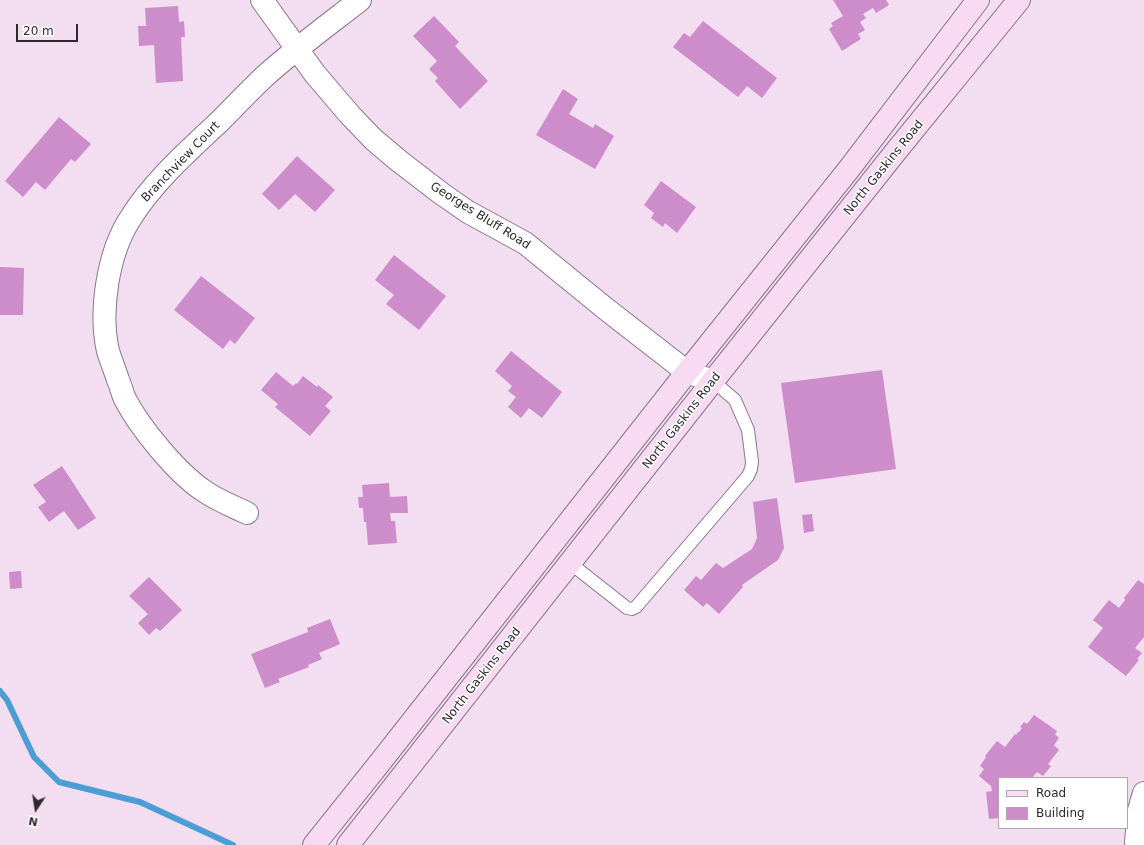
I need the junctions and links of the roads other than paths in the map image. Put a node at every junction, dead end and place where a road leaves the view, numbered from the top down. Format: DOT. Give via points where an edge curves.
graph roads {
  1 [pos="262,0"];
  2 [pos="360,0"];
  3 [pos="978,0"];
  4 [pos="1019,0"];
  5 [pos="297,48"];
  6 [pos="687,372"];
  7 [pos="713,382"];
  8 [pos="247,513"];
  9 [pos="570,563"];
  10 [pos="1144,793"];
  11 [pos="1136,842"];
  12 [pos="314,845"];
  13 [pos="348,845"];
  1 -- 5 [label="street, Georges Bluff Road"];
  2 -- 5 [label="street, Branchview Court"];
  3 -- 6 [label="main road" via="849,169"];
  4 -- 7 [label="main road, North Gaskins Road"];
  5 -- 6 [label="street, Georges Bluff Road" via="315,74 350,115 399,161 468,212 525,243"];
  5 -- 8 [label="street, Branchview Court" via="175,164 143,200 128,221 117,245 107,286 105,307 108,351 125,398 147,434 202,490"];
  6 -- 7 [label="street, Georges Bluff Road"];
  6 -- 12 [label="main road"];
  7 -- 9 [label="main road, North Gaskins Road"];
  7 -- 9 [label="lane" via="735,400 748,430 752,462 748,476 632,609 627,608"];
  9 -- 13 [label="main road, North Gaskins Road"];
  10 -- 11 [label="street" via="1139,810"];
}
